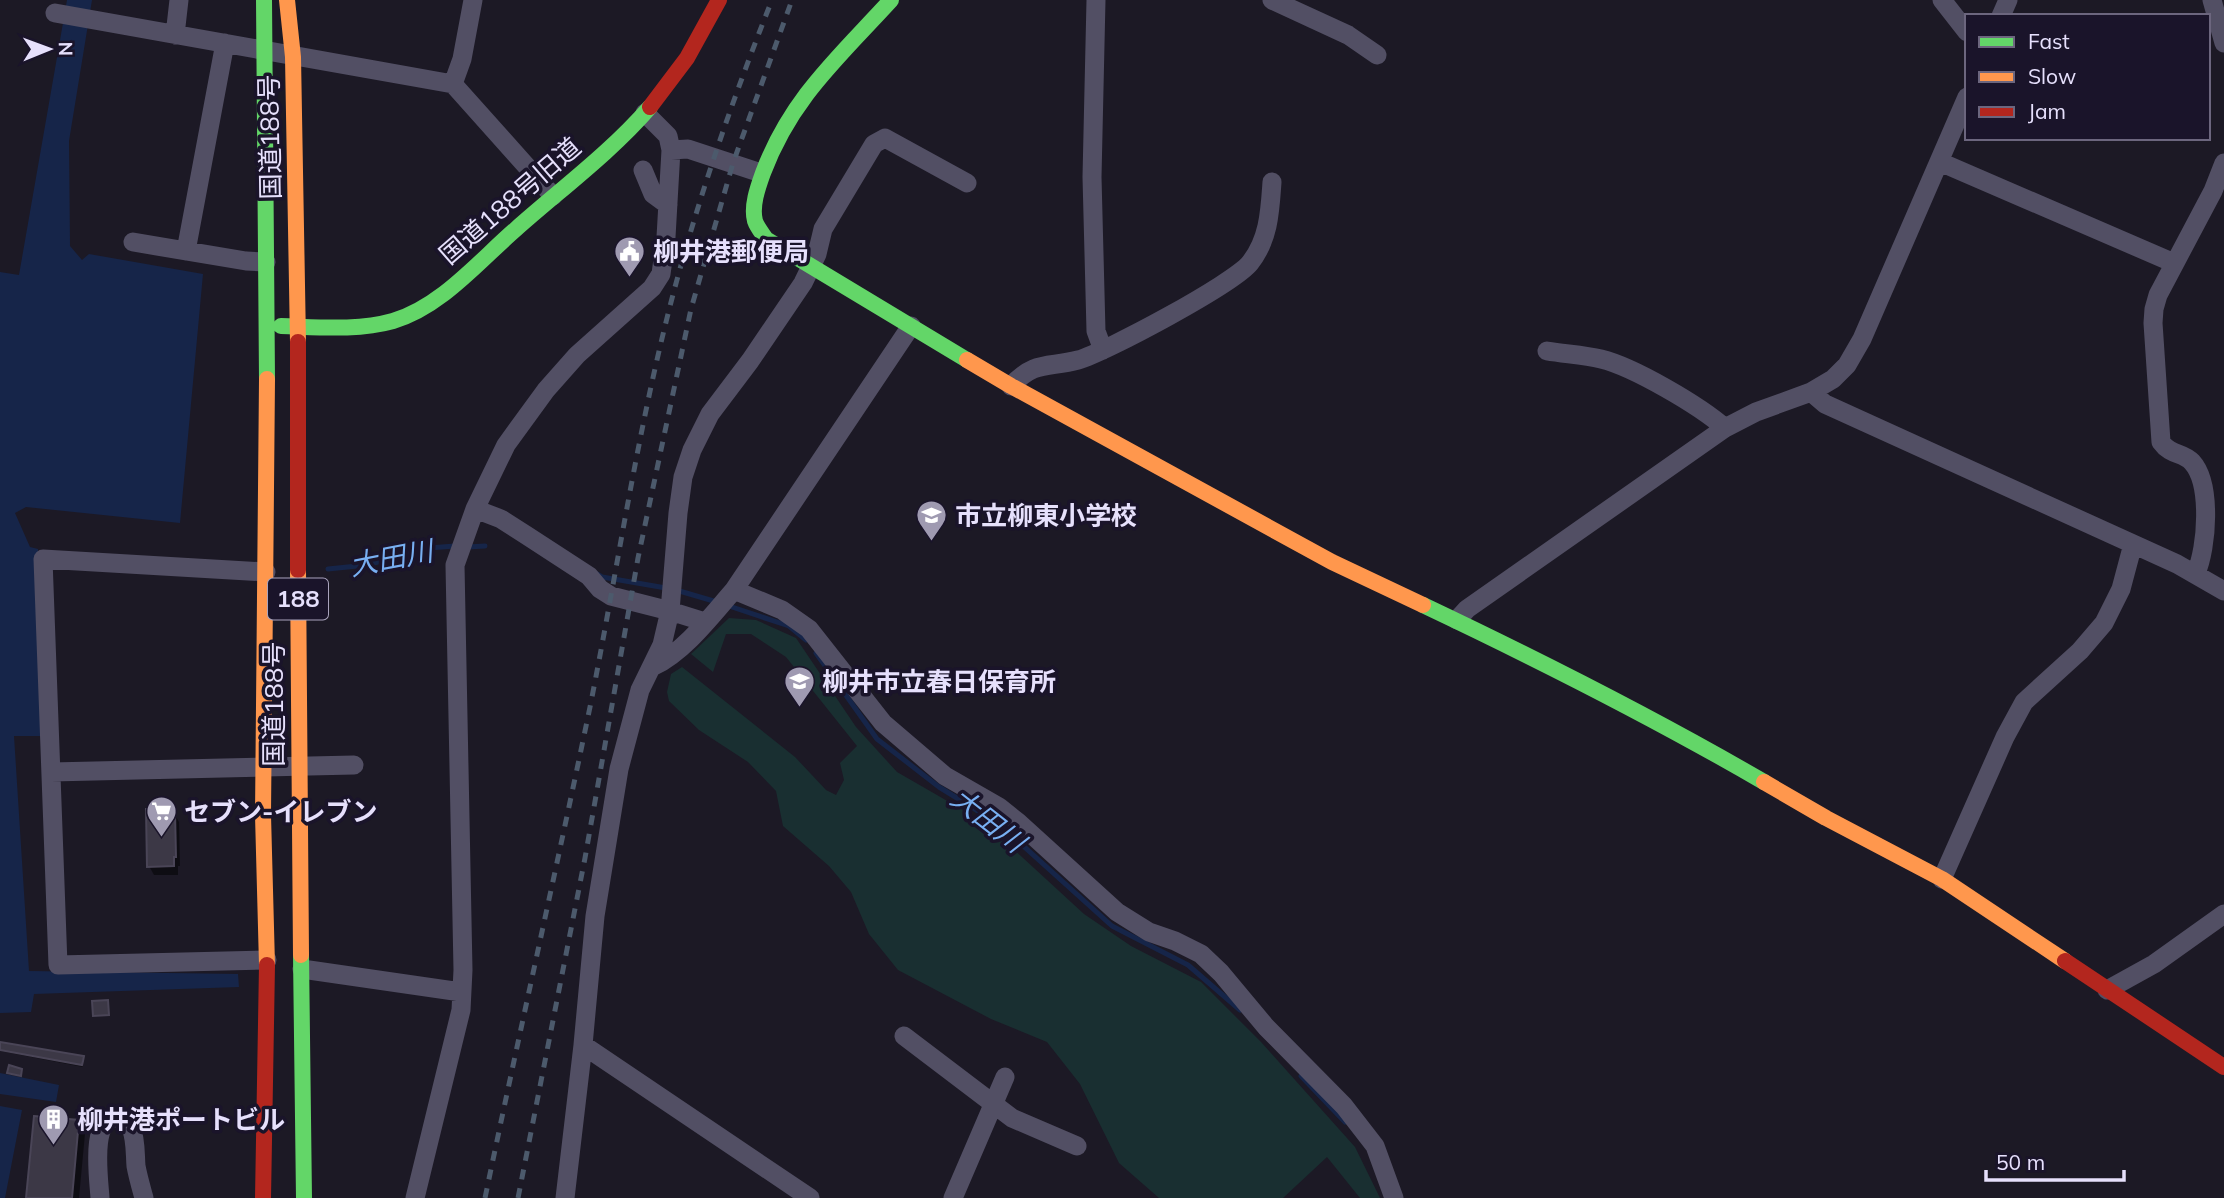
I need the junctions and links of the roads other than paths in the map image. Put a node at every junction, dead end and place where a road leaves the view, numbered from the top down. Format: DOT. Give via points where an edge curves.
graph roads {
  1 [pos="179,0"];
  2 [pos="264,0"];
  3 [pos="287,0"];
  4 [pos="472,0"];
  5 [pos="719,0"];
  6 [pos="891,0"];
  7 [pos="1096,0"];
  8 [pos="1272,0"];
  9 [pos="1942,0"];
  10 [pos="2212,0"];
  11 [pos="58,13"];
  12 [pos="1965,29"];
  13 [pos="175,35"];
  14 [pos="225,43"];
  15 [pos="2224,43"];
  16 [pos="263,49"];
  17 [pos="1377,55"];
  18 [pos="293,57"];
  19 [pos="453,84"];
  20 [pos="1965,102"];
  21 [pos="645,113"];
  22 [pos="671,150"];
  23 [pos="1940,162"];
  24 [pos="2224,163"];
  25 [pos="643,170"];
  26 [pos="761,173"];
  27 [pos="1272,182"];
  28 [pos="967,183"];
  29 [pos="554,196"];
  30 [pos="668,205"];
  31 [pos="133,242"];
  32 [pos="186,251"];
  33 [pos="266,262"];
  34 [pos="2174,263"];
  35 [pos="811,266"];
  36 [pos="267,325"];
  37 [pos="298,326"];
  38 [pos="911,326"];
  39 [pos="1103,350"];
  40 [pos="1547,351"];
  41 [pos="1011,386"];
  42 [pos="1811,392"];
  43 [pos="1725,428"];
  44 [pos="475,509"];
  45 [pos="2133,544"];
  46 [pos="266,572"];
  47 [pos="2196,573"];
  48 [pos="2224,592"];
  49 [pos="721,605"];
  50 [pos="670,611"];
  51 [pos="1457,620"];
  52 [pos="652,666"];
  53 [pos="354,765"];
  54 [pos="298,766"];
  55 [pos="264,767"];
  56 [pos="51,772"];
  57 [pos="1942,879"];
  58 [pos="2224,914"];
  59 [pos="267,960"];
  60 [pos="302,969"];
  61 [pos="2107,990"];
  62 [pos="461,992"];
  63 [pos="904,1036"];
  64 [pos="583,1045"];
  65 [pos="2224,1067"];
  66 [pos="1005,1077"];
  67 [pos="993,1105"];
  68 [pos="1077,1146"];
  69 [pos="100,1198"];
  70 [pos="144,1198"];
  71 [pos="263,1198"];
  72 [pos="304,1198"];
  73 [pos="415,1198"];
  74 [pos="565,1198"];
  75 [pos="810,1198"];
  76 [pos="953,1198"];
  77 [pos="1394,1198"];
  1 -- 13 [label="street"];
  2 -- 16 [label="main road, 国道188号 / 188"];
  3 -- 18 [label="main road, 国道188号 / 188"];
  4 -- 19 [label="street"];
  5 -- 21 [label="main road, 国道188号旧道" via="676,75"];
  6 -- 26 [label="main road" via="818,77"];
  7 -- 39 [label="street" via="1092,177 1096,331"];
  8 -- 17 [label="street" via="1348,35"];
  9 -- 12 [label="street"];
  10 -- 15 [label="street"];
  11 -- 13 [label="street"];
  13 -- 14 [label="street"];
  14 -- 16 [label="street"];
  14 -- 32 [label="street"];
  16 -- 18 [label="street"];
  16 -- 33 [label="main road, 国道188号 / 188"];
  18 -- 19 [label="street"];
  18 -- 37 [label="main road, 国道188号 / 188"];
  19 -- 29 [label="street"];
  20 -- 23 [label="street"];
  21 -- 22 [label="street" via="668,136"];
  21 -- 29 [label="main road, 国道188号旧道"];
  22 -- 26 [label="street" via="688,149"];
  22 -- 30 [label="street"];
  23 -- 34 [label="street"];
  23 -- 42 [label="street" via="1862,339 1847,365"];
  24 -- 34 [label="street"];
  25 -- 30 [label="street" via="653,194"];
  26 -- 35 [label="main road" via="753,218 766,239"];
  27 -- 39 [label="street" via="1264,241 1249,265"];
  28 -- 35 [label="street" via="885,138 874,144 823,229"];
  29 -- 37 [label="main road, 国道188号旧道" via="422,308 394,321"];
  30 -- 44 [label="street" via="662,274 546,390 506,445"];
  31 -- 32 [label="street"];
  32 -- 33 [label="street"];
  33 -- 36 [label="main road, 国道188号 / 188"];
  34 -- 47 [label="street" via="2158,295 2153,323 2161,442 2167,450 2191,460 2200,474 2206,511 2203,559"];
  35 -- 38 [label="main road"];
  35 -- 50 [label="street" via="710,414 692,450 678,513"];
  36 -- 37 [label="main road, 国道188号旧道"];
  36 -- 46 [label="main road, 国道188号 / 188"];
  37 -- 54 [label="main road, 国道188号 / 188"];
  38 -- 41 [label="main road"];
  38 -- 49 [label="street"];
  39 -- 41 [label="street" via="1023,372"];
  40 -- 43 [label="street" via="1604,360 1637,373"];
  41 -- 51 [label="main road" via="1332,562"];
  42 -- 43 [label="street"];
  42 -- 45 [label="street" via="1825,404"];
  43 -- 51 [label="street"];
  44 -- 50 [label="street" via="518,529 611,596"];
  44 -- 62 [label="street" via="455,565"];
  45 -- 47 [label="street"];
  45 -- 57 [label="street" via="2121,589 2104,623 2024,702"];
  46 -- 55 [label="main road, 国道188号 / 188"];
  46 -- 56 [label="street" via="43,559"];
  47 -- 48 [label="street"];
  49 -- 50 [label="street"];
  49 -- 52 [label="street" via="666,660"];
  49 -- 77 [label="street" via="782,610 809,629 883,723 945,776 999,807 1117,912 1149,932 1201,954 1376,1146"];
  50 -- 52 [label="street"];
  51 -- 57 [label="main road" via="1664,725"];
  52 -- 64 [label="street" via="640,690 619,769 595,916"];
  53 -- 54 [label="street"];
  54 -- 55 [label="street"];
  54 -- 60 [label="main road, 国道188号 / 188"];
  55 -- 56 [label="street"];
  55 -- 59 [label="main road, 国道188号 / 188"];
  56 -- 59 [label="street" via="58,965"];
  57 -- 61 [label="main road"];
  58 -- 61 [label="street" via="2154,964"];
  59 -- 71 [label="main road, 国道188号 / 188"];
  60 -- 62 [label="street"];
  60 -- 72 [label="main road, 国道188号 / 188"];
  61 -- 65 [label="main road"];
  62 -- 73 [label="street" via="461,1010"];
  63 -- 67 [label="street"];
  64 -- 74 [label="street"];
  64 -- 75 [label="street"];
  66 -- 67 [label="street"];
  67 -- 68 [label="street"];
  67 -- 76 [label="street"];
  69 -- 70 [label="street" via="102,1125 119,1118 132,1129"];
}
